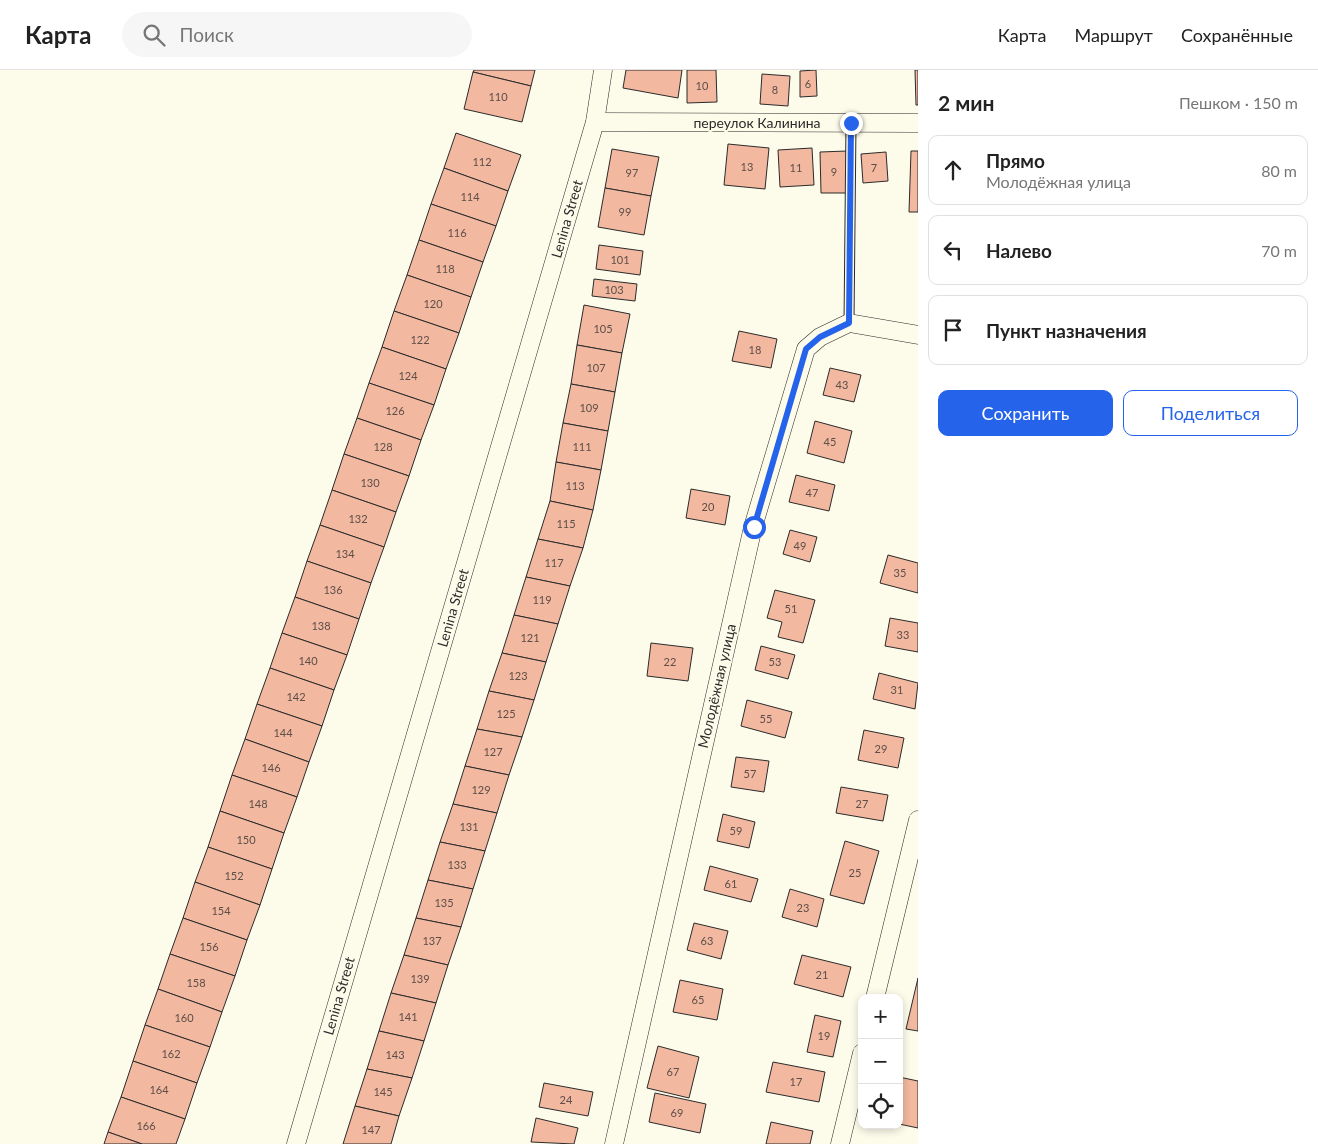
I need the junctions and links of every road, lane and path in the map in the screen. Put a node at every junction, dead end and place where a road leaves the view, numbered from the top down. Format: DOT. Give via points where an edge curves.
graph roads {
  1 [pos="603,70"];
  2 [pos="595,122"];
  3 [pos="851,123"];
  4 [pos="918,123"];
  5 [pos="849,323"];
  6 [pos="918,335"];
  7 [pos="918,820"];
  8 [pos="876,994"];
  9 [pos="858,1070"];
  10 [pos="296,1144"];
  11 [pos="614,1144"];
  12 [pos="840,1144"];
  1 -- 2 [label="street, Lenina Street"];
  2 -- 3 [label="street, переулок Калинина"];
  2 -- 10 [label="street, Lenina Street"];
  3 -- 4 [label="street, переулок Калинина"];
  3 -- 5 [label="lane"];
  5 -- 6 [label="street"];
  5 -- 11 [label="street, Молодёжная улица" via="820,337 806,349 754,527"];
  7 -- 8 [label="street"];
  9 -- 12 [label="street"];
}
